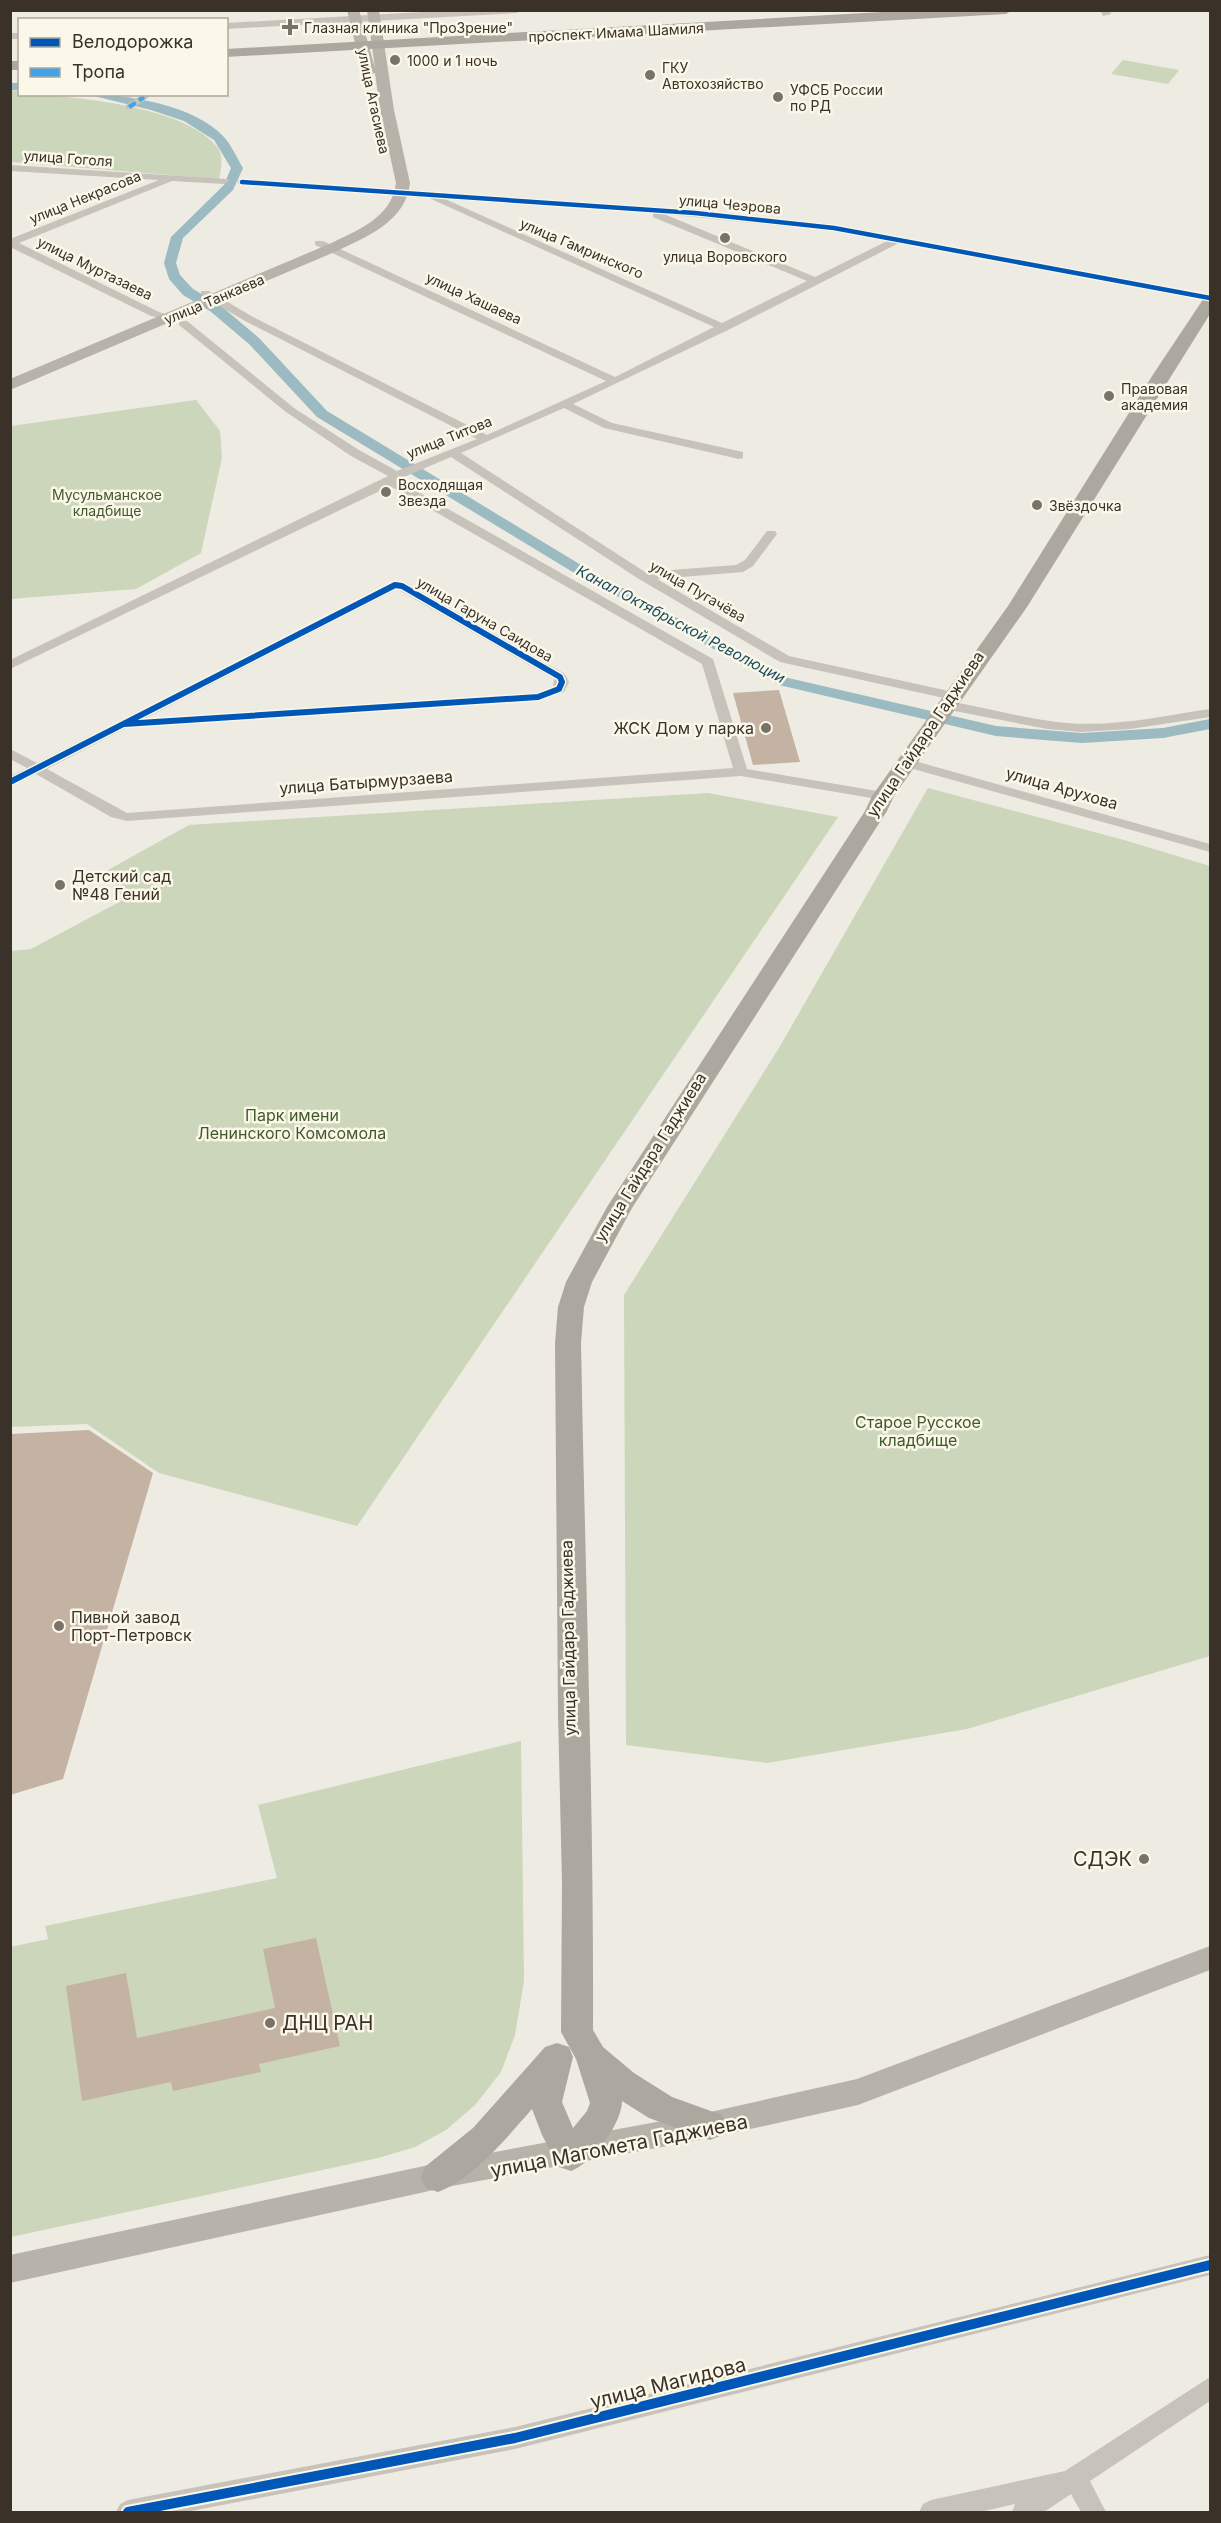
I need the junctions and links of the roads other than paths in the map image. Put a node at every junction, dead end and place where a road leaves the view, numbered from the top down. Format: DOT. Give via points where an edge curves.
graph roads {
  1 [pos="517,10"];
  2 [pos="906,10"];
  3 [pos="1006,10"];
  4 [pos="373,14"];
  5 [pos="354,15"];
  6 [pos="228,26"];
  7 [pos="369,42"];
  8 [pos="228,48"];
  9 [pos="228,53"];
  10 [pos="144,97"];
  11 [pos="129,107"];
  12 [pos="10,168"];
  13 [pos="166,178"];
  14 [pos="224,181"];
  15 [pos="242,182"];
  16 [pos="397,193"];
  17 [pos="428,195"];
  18 [pos="651,212"];
  19 [pos="10,238"];
  20 [pos="900,239"];
  21 [pos="11,243"];
  22 [pos="326,246"];
  23 [pos="816,281"];
  24 [pos="203,300"];
  25 [pos="1210,300"];
  26 [pos="168,318"];
  27 [pos="724,328"];
  28 [pos="10,374"];
  29 [pos="615,381"];
  30 [pos="10,385"];
  31 [pos="564,404"];
  32 [pos="487,439"];
  33 [pos="453,453"];
  34 [pos="739,455"];
  35 [pos="393,478"];
  36 [pos="771,534"];
  37 [pos="643,576"];
  38 [pos="10,665"];
  39 [pos="948,701"];
  40 [pos="1207,715"];
  41 [pos="124,724"];
  42 [pos="10,752"];
  43 [pos="906,763"];
  44 [pos="38,768"];
  45 [pos="741,772"];
  46 [pos="10,782"];
  47 [pos="881,795"];
  48 [pos="1210,848"];
  49 [pos="1210,1958"];
  50 [pos="1210,1963"];
  51 [pos="584,2043"];
  52 [pos="557,2058"];
  53 [pos="710,2125"];
  54 [pos="572,2153"];
  55 [pos="438,2176"];
  56 [pos="1210,2265"];
  57 [pos="10,2271"];
  58 [pos="1210,2388"];
  59 [pos="1076,2479"];
  60 [pos="128,2512"];
  61 [pos="931,2512"];
  62 [pos="1024,2512"];
  63 [pos="1095,2512"];
  1 -- 4 [label="street"];
  2 -- 7 [label="main road, проспект Имама Шамиля"];
  3 -- 7 [label="main road, проспект Имама Шамиля"];
  4 -- 5 [label="street"];
  4 -- 7 [label="main road, улица Агасиева"];
  5 -- 6 [label="street"];
  5 -- 7 [label="main road, улица Агасиева"];
  7 -- 8 [label="main road, проспект Имама Шамиля"];
  7 -- 9 [label="main road, проспект Имама Шамиля"];
  7 -- 16 [label="main road, улица Агасиева"];
  10 -- 11 [label="street"];
  12 -- 13 [label="street, улица Гоголя"];
  13 -- 14 [label="street, улица Некрасова"];
  13 -- 19 [label="street, улица Некрасова"];
  13 -- 21 [label="street, улица Некрасова"];
  15 -- 16 [label="street, улица Чеэрова"];
  16 -- 17 [label="street, улица Чеэрова"];
  16 -- 22 [label="main road, улица Танкаева" via="387,216"];
  17 -- 18 [label="street, улица Чеэрова"];
  17 -- 27 [label="street, улица Гамринского"];
  18 -- 20 [label="street, улица Чеэрова" via="834,228"];
  18 -- 23 [label="street"];
  20 -- 23 [label="street, улица Титова"];
  20 -- 25 [label="street, улица Чеэрова"];
  21 -- 26 [label="street, улица Муртазаева"];
  22 -- 24 [label="main road, улица Танкаева"];
  22 -- 29 [label="street, улица Хашаева"];
  23 -- 27 [label="street, улица Титова"];
  24 -- 26 [label="main road, улица Танкаева"];
  24 -- 32 [label="street"];
  25 -- 39 [label="main road, улица Гайдара Гаджиева"];
  26 -- 28 [label="main road, улица Танкаева"];
  26 -- 30 [label="main road, улица Танкаева"];
  26 -- 35 [label="street, улица Муртазаева" via="290,410"];
  27 -- 29 [label="street, улица Титова"];
  29 -- 31 [label="street, улица Титова"];
  31 -- 32 [label="street, улица Титова"];
  31 -- 34 [label="street" via="608,426"];
  32 -- 33 [label="street, улица Титова"];
  33 -- 35 [label="street, улица Титова"];
  33 -- 37 [label="street, улица Пугачёва"];
  35 -- 38 [label="street, улица Титова"];
  35 -- 45 [label="street, улица Муртазаева" via="708,662"];
  36 -- 37 [label="street" via="749,563 739,569"];
  37 -- 39 [label="street, улица Пугачёва" via="784,659"];
  39 -- 40 [label="street, улица Пугачёва" via="1007,718 1081,728"];
  39 -- 43 [label="main road, улица Гайдара Гаджиева"];
  41 -- 41 [label="street, улица Гаруна Саидова" via="395,585 560,677 562,682 559,688 538,697"];
  41 -- 44 [label="street, улица Гаруна Саидова"];
  42 -- 44 [label="street, улица Батырмурзаева"];
  43 -- 47 [label="main road, улица Гайдара Гаджиева"];
  43 -- 48 [label="street, улица Арухова"];
  44 -- 45 [label="street, улица Батырмурзаева" via="127,817"];
  44 -- 46 [label="street, улица Гаруна Саидова"];
  45 -- 47 [label="street, улица Батырмурзаева"];
  47 -- 51 [label="main road, улица Гайдара Гаджиева" via="876,811 620,1207 579,1282 571,1307 568,1395 573,1713"];
  47 -- 52 [label="main road, улица Гайдара Гаджиева" via="616,1206 575,1282 567,1307 565,1451 573,2032"];
  49 -- 53 [label="main road, улица Магомета Гаджиева" via="858,2092"];
  50 -- 54 [label="main road, улица Магомета Гаджиева" via="860,2096"];
  51 -- 53 [label="main road" via="622,2083 661,2108"];
  51 -- 54 [label="main road" via="606,2103 602,2118"];
  52 -- 54 [label="main road" via="546,2102 554,2125"];
  52 -- 55 [label="main road, улица Гайдара Гаджиева" via="485,2138"];
  53 -- 54 [label="main road, улица Магомета Гаджиева"];
  54 -- 55 [label="main road, улица Магомета Гаджиева"];
  54 -- 57 [label="main road, улица Магомета Гаджиева"];
  55 -- 57 [label="main road, улица Магомета Гаджиева"];
  56 -- 60 [label="street, улица Магидова" via="515,2438"];
  58 -- 59 [label="street"];
  59 -- 61 [label="street"];
  59 -- 62 [label="street"];
  59 -- 63 [label="street"];
}
